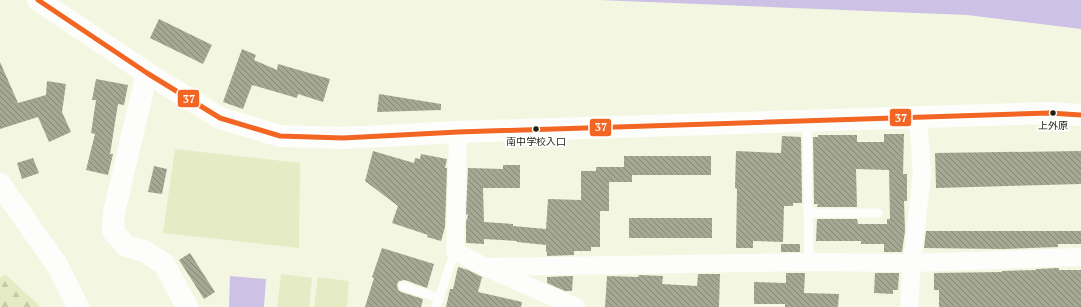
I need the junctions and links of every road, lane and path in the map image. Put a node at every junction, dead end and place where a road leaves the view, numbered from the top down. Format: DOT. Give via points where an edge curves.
graph roads {
  1 [pos="38,0"];
  2 [pos="147,73"];
  3 [pos="1081,115"];
  4 [pos="918,117"];
  5 [pos="807,120"];
  6 [pos="458,132"];
  7 [pos="0,184"];
  8 [pos="878,212"];
  9 [pos="808,213"];
  10 [pos="455,251"];
  11 [pos="1081,256"];
  12 [pos="810,262"];
  13 [pos="912,263"];
  14 [pos="485,267"];
  15 [pos="402,286"];
  16 [pos="439,298"];
  17 [pos="78,307"];
  18 [pos="187,307"];
  19 [pos="436,307"];
  20 [pos="576,307"];
  21 [pos="909,307"];
  1 -- 2 [label="main road"];
  2 -- 6 [label="main road" via="220,118 280,136 343,138"];
  2 -- 18 [label="main road" via="114,212 113,231 126,246 144,251 164,264"];
  3 -- 4 [label="main road" via="1049,113"];
  4 -- 5 [label="main road"];
  4 -- 13 [label="street" via="922,174"];
  5 -- 6 [label="main road"];
  5 -- 9 [label="lane"];
  6 -- 10 [label="street"];
  7 -- 17 [label="main road" via="57,265"];
  8 -- 9 [label="lane"];
  9 -- 12 [label="lane"];
  10 -- 14 [label="street"];
  10 -- 16 [label="lane"];
  11 -- 13 [label="street"];
  12 -- 13 [label="street"];
  12 -- 14 [label="street"];
  13 -- 21 [label="street"];
  14 -- 20 [label="street"];
  15 -- 16 [label="lane"];
  16 -- 19 [label="lane"];
}
